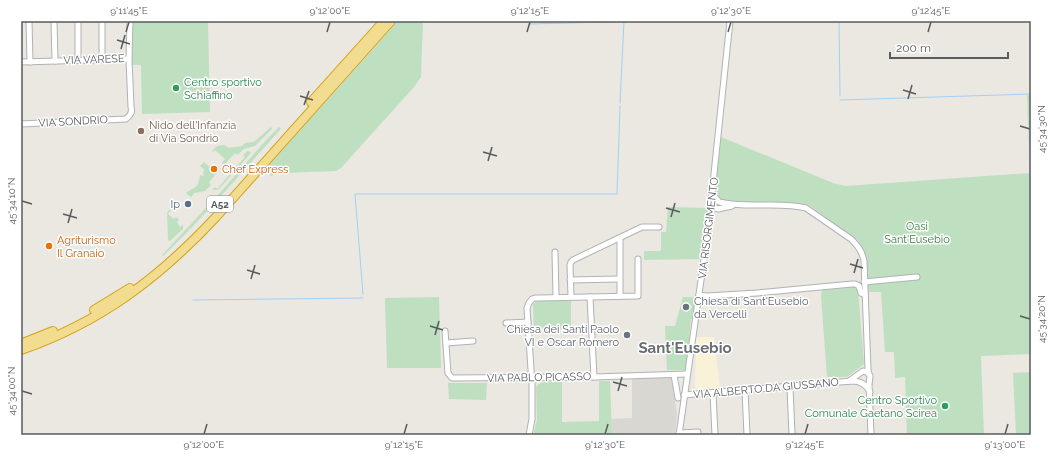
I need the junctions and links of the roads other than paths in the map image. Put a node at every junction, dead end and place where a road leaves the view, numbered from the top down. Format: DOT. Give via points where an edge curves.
graph roads {
  1 [pos="29,21"];
  2 [pos="54,21"];
  3 [pos="78,21"];
  4 [pos="102,21"];
  5 [pos="130,21"];
  6 [pos="384,21"];
  7 [pos="391,21"];
  8 [pos="730,21"];
  9 [pos="102,59"];
  10 [pos="130,59"];
  11 [pos="55,60"];
  12 [pos="78,60"];
  13 [pos="21,62"];
  14 [pos="30,62"];
  15 [pos="21,124"];
  16 [pos="712,193"];
  17 [pos="719,202"];
  18 [pos="711,205"];
  19 [pos="735,205"];
  20 [pos="718,209"];
  21 [pos="708,226"];
  22 [pos="659,227"];
  23 [pos="620,238"];
  24 [pos="555,252"];
  25 [pos="638,259"];
  26 [pos="917,277"];
  27 [pos="619,279"];
  28 [pos="570,280"];
  29 [pos="864,282"];
  30 [pos="699,295"];
  31 [pos="865,295"];
  32 [pos="620,296"];
  33 [pos="556,297"];
  34 [pos="571,297"];
  35 [pos="590,297"];
  36 [pos="528,322"];
  37 [pos="506,323"];
  38 [pos="445,331"];
  39 [pos="21,340"];
  40 [pos="40,340"];
  41 [pos="473,342"];
  42 [pos="446,343"];
  43 [pos="21,344"];
  44 [pos="21,350"];
  45 [pos="21,354"];
  46 [pos="868,362"];
  47 [pos="861,373"];
  48 [pos="687,374"];
  49 [pos="869,374"];
  50 [pos="674,375"];
  51 [pos="594,376"];
  52 [pos="532,378"];
  53 [pos="869,380"];
  54 [pos="848,381"];
  55 [pos="861,383"];
  56 [pos="790,387"];
  57 [pos="745,390"];
  58 [pos="870,392"];
  59 [pos="713,393"];
  60 [pos="684,395"];
  61 [pos="678,398"];
  62 [pos="698,432"];
  63 [pos="679,434"];
  64 [pos="529,435"];
  65 [pos="715,435"];
  66 [pos="747,435"];
  67 [pos="792,435"];
  68 [pos="871,435"];
  1 -- 14 [label="street"];
  2 -- 11 [label="street"];
  3 -- 12 [label="street"];
  4 -- 9 [label="street"];
  5 -- 10 [label="street, VIA VARESE"];
  6 -- 40 [label="highway, A52" via="212,213 171,254 138,282 106,304"];
  7 -- 40 [label="highway, A52" via="178,256 114,305 76,327"];
  8 -- 16 [label="street, VIA RISORGIMENTO"];
  9 -- 10 [label="street, VIA VARESE"];
  9 -- 12 [label="street, VIA VARESE"];
  10 -- 15 [label="street, VIA SONDRIO" via="132,112 126,119"];
  11 -- 12 [label="street, VIA VARESE"];
  11 -- 14 [label="street, VIA VARESE"];
  13 -- 14 [label="street, VIA VARESE"];
  16 -- 17 [label="street"];
  16 -- 18 [label="street, VIA RISORGIMENTO"];
  17 -- 18 [label="street"];
  17 -- 19 [label="street"];
  18 -- 20 [label="street"];
  18 -- 21 [label="street, VIA RISORGIMENTO"];
  19 -- 20 [label="street"];
  19 -- 29 [label="street" via="799,206 810,210 858,246 863,255"];
  20 -- 21 [label="street"];
  21 -- 30 [label="street, VIA RISORGIMENTO"];
  22 -- 23 [label="street" via="644,227"];
  23 -- 27 [label="street"];
  23 -- 28 [label="street" via="571,262"];
  24 -- 33 [label="street"];
  25 -- 32 [label="street" via="638,296"];
  26 -- 29 [label="street"];
  27 -- 28 [label="street"];
  27 -- 32 [label="street"];
  28 -- 34 [label="street"];
  29 -- 31 [label="street"];
  30 -- 31 [label="street" via="757,293 852,284 859,286 861,293"];
  30 -- 48 [label="street, VIA RISORGIMENTO"];
  31 -- 46 [label="street"];
  32 -- 35 [label="street"];
  33 -- 34 [label="street"];
  33 -- 36 [label="street" via="535,298 531,301 527,308"];
  34 -- 35 [label="street"];
  35 -- 51 [label="street"];
  36 -- 37 [label="street"];
  36 -- 52 [label="street"];
  38 -- 42 [label="street, VIA PABLO PICASSO"];
  39 -- 40 [label="highway, A52"];
  40 -- 43 [label="highway, A52"];
  40 -- 44 [label="highway, A52"];
  40 -- 45 [label="highway, A52" via="34,349"];
  41 -- 42 [label="street"];
  42 -- 52 [label="street, VIA PABLO PICASSO" via="448,373 452,378"];
  46 -- 47 [label="street"];
  46 -- 49 [label="street"];
  47 -- 49 [label="street"];
  47 -- 54 [label="street, VIA ALBERTO DA GIUSSANO"];
  47 -- 55 [label="street" via="858,380"];
  48 -- 50 [label="street, VIA PABLO PICASSO"];
  48 -- 60 [label="street, VIA RISORGIMENTO"];
  49 -- 53 [label="street"];
  50 -- 51 [label="street, VIA PABLO PICASSO"];
  50 -- 61 [label="street"];
  51 -- 52 [label="street, VIA PABLO PICASSO"];
  52 -- 64 [label="street" via="532,419"];
  53 -- 55 [label="street" via="867,383"];
  53 -- 58 [label="street"];
  54 -- 55 [label="street, VIA ALBERTO DA GIUSSANO"];
  54 -- 56 [label="street, VIA ALBERTO DA GIUSSANO"];
  55 -- 58 [label="street"];
  56 -- 57 [label="street, VIA ALBERTO DA GIUSSANO"];
  56 -- 67 [label="street"];
  57 -- 59 [label="street, VIA ALBERTO DA GIUSSANO"];
  57 -- 66 [label="street"];
  58 -- 68 [label="street"];
  59 -- 60 [label="street, VIA ALBERTO DA GIUSSANO"];
  59 -- 65 [label="street"];
  60 -- 63 [label="street, VIA RISORGIMENTO"];
  62 -- 63 [label="street"];
}
